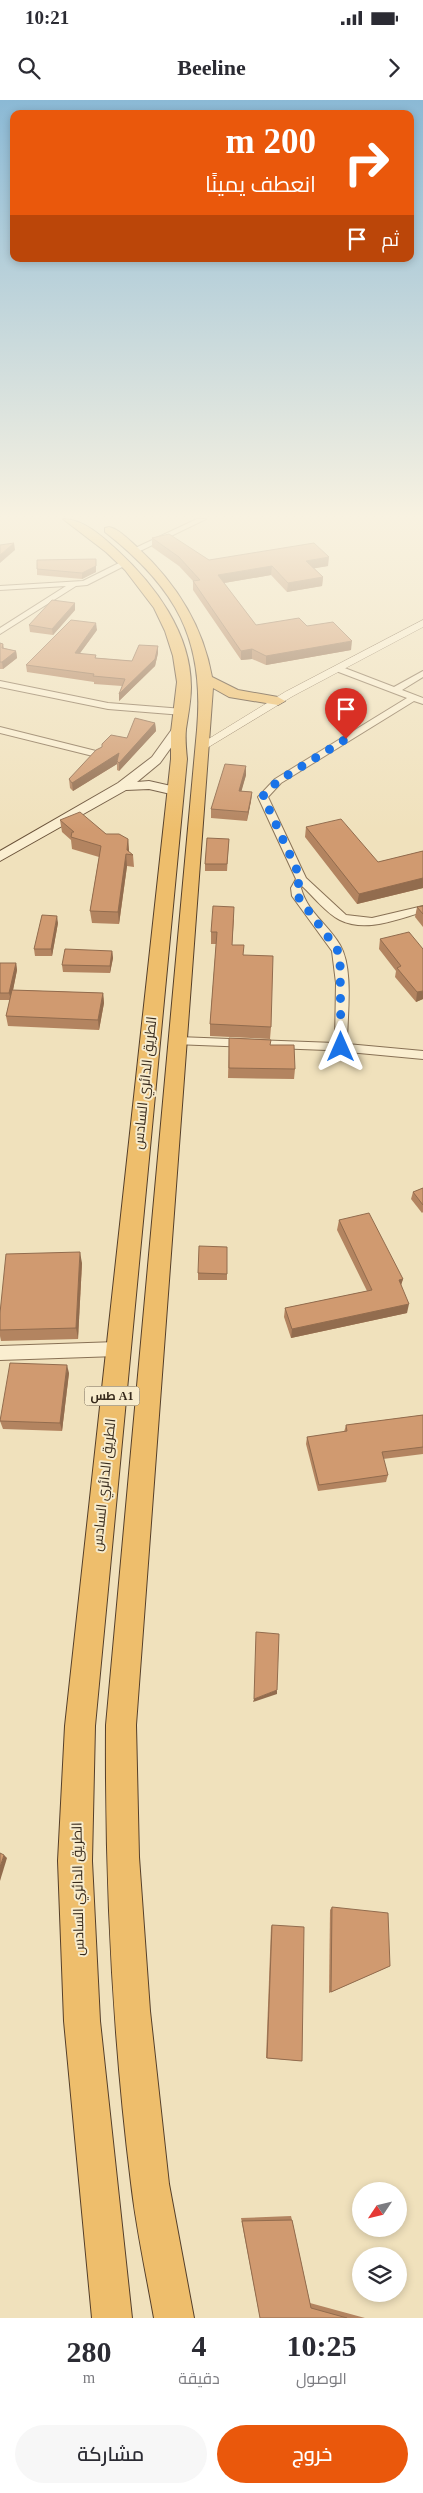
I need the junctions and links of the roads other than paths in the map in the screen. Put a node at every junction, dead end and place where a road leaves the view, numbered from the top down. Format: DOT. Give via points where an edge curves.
graph roads {
  1 [pos="15,623"];
  2 [pos="168,623"];
  3 [pos="188,623"];
  4 [pos="423,623"];
  5 [pos="0,632"];
  6 [pos="339,669"];
  7 [pos="423,674"];
  8 [pos="206,680"];
  9 [pos="0,684"];
  10 [pos="395,690"];
  11 [pos="418,699"];
  12 [pos="278,700"];
  13 [pos="181,720"];
  14 [pos="0,730"];
  15 [pos="203,746"];
  16 [pos="97,754"];
  17 [pos="123,786"];
  18 [pos="175,791"];
  19 [pos="0,857"];
  20 [pos="301,879"];
  21 [pos="423,909"];
  22 [pos="178,1040"];
  23 [pos="341,1047"];
  24 [pos="423,1054"];
  25 [pos="117,1348"];
  26 [pos="0,1353"];
  27 [pos="112,1401"];
  28 [pos="148,1403"];
  29 [pos="112,2318"];
  30 [pos="174,2318"];
  1 -- 5 [label="street"];
  2 -- 13 [label="highway, الطريق الدائري السادس / طس A1" via="182,667"];
  3 -- 8 [label="highway, الطريق الدائري السادس / طس A1"];
  4 -- 6 [label="street"];
  6 -- 10 [label="street"];
  6 -- 12 [label="street"];
  7 -- 10 [label="street"];
  8 -- 12 [label="highway" via="234,694"];
  8 -- 15 [label="highway, الطريق الدائري السادس / طس A1"];
  9 -- 13 [label="street"];
  10 -- 11 [label="street"];
  11 -- 20 [label="street" via="266,791 264,802"];
  12 -- 15 [label="street"];
  13 -- 17 [label="main road" via="156,760"];
  13 -- 18 [label="highway, الطريق الدائري السادس / طس A1"];
  14 -- 16 [label="street"];
  15 -- 22 [label="highway, الطريق الدائري السادس / طس A1"];
  17 -- 18 [label="main road" via="149,785"];
  17 -- 19 [label="main road"];
  18 -- 25 [label="highway, الطريق الدائري السادس / طس A1"];
  20 -- 21 [label="street" via="350,921 369,922"];
  20 -- 23 [label="street" via="296,888 299,900 331,940 340,958"];
  22 -- 23 [label="street"];
  22 -- 28 [label="highway, الطريق الدائري السادس / طس A1"];
  23 -- 24 [label="street"];
  25 -- 26 [label="street"];
  25 -- 27 [label="highway, الطريق الدائري السادس / طس A1"];
  27 -- 28 [label="highway"];
  27 -- 29 [label="highway, الطريق الدائري السادس / طس A1" via="80,1726 75,1861 82,2021"];
  28 -- 30 [label="highway, الطريق الدائري السادس / طس A1" via="121,1725 122,1857 132,2011 150,2184"];
}
